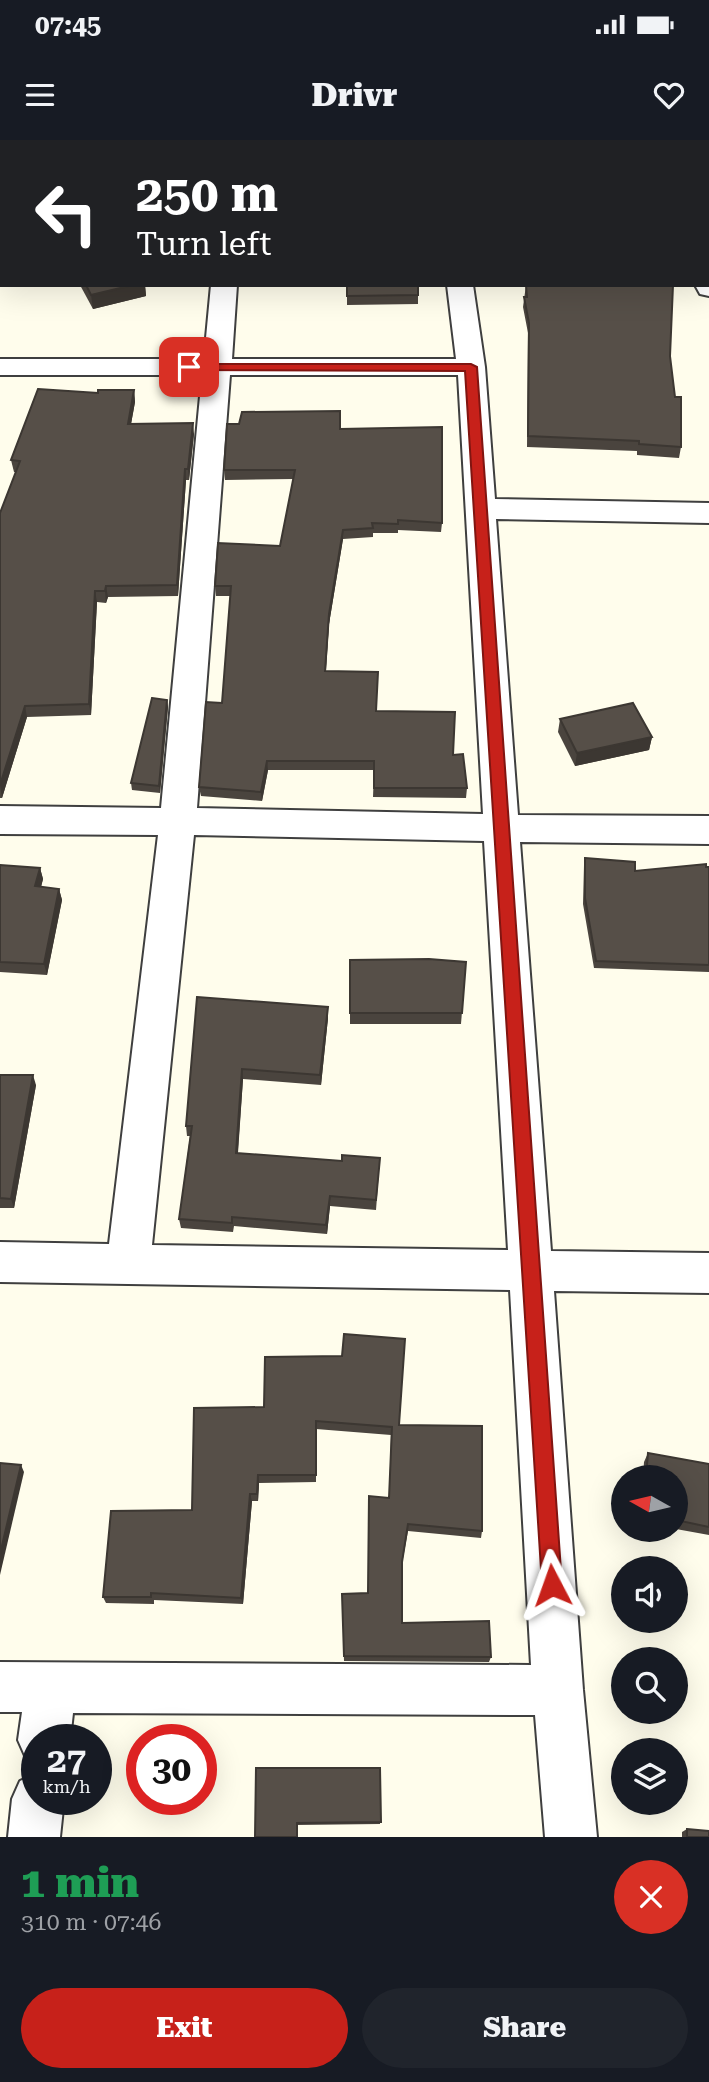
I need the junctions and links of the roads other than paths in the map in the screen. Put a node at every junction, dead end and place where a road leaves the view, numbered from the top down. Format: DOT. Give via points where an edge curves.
graph roads {
  1 [pos="224,287"];
  2 [pos="460,287"];
  3 [pos="216,367"];
  4 [pos="471,367"];
  5 [pos="0,368"];
  6 [pos="481,509"];
  7 [pos="709,513"];
  8 [pos="0,820"];
  9 [pos="178,820"];
  10 [pos="503,830"];
  11 [pos="709,830"];
  12 [pos="0,1262"];
  13 [pos="128,1264"];
  14 [pos="531,1269"];
  15 [pos="709,1273"];
  16 [pos="0,1687"];
  17 [pos="50,1687"];
  18 [pos="558,1690"];
  19 [pos="46,1724"];
  20 [pos="36,1815"];
  21 [pos="34,1837"];
  22 [pos="571,1837"];
  1 -- 3 [label="street"];
  2 -- 4 [label="street"];
  3 -- 4 [label="street"];
  3 -- 5 [label="street"];
  3 -- 9 [label="street"];
  4 -- 6 [label="street"];
  6 -- 7 [label="street"];
  6 -- 10 [label="street"];
  8 -- 9 [label="street"];
  9 -- 10 [label="street"];
  9 -- 13 [label="street"];
  10 -- 11 [label="street"];
  10 -- 14 [label="street"];
  12 -- 13 [label="street"];
  13 -- 14 [label="street"];
  14 -- 15 [label="street"];
  14 -- 18 [label="street"];
  16 -- 17 [label="street"];
  17 -- 18 [label="street"];
  17 -- 19 [label="street"];
  18 -- 22 [label="street"];
  20 -- 21 [label="street"];
}
